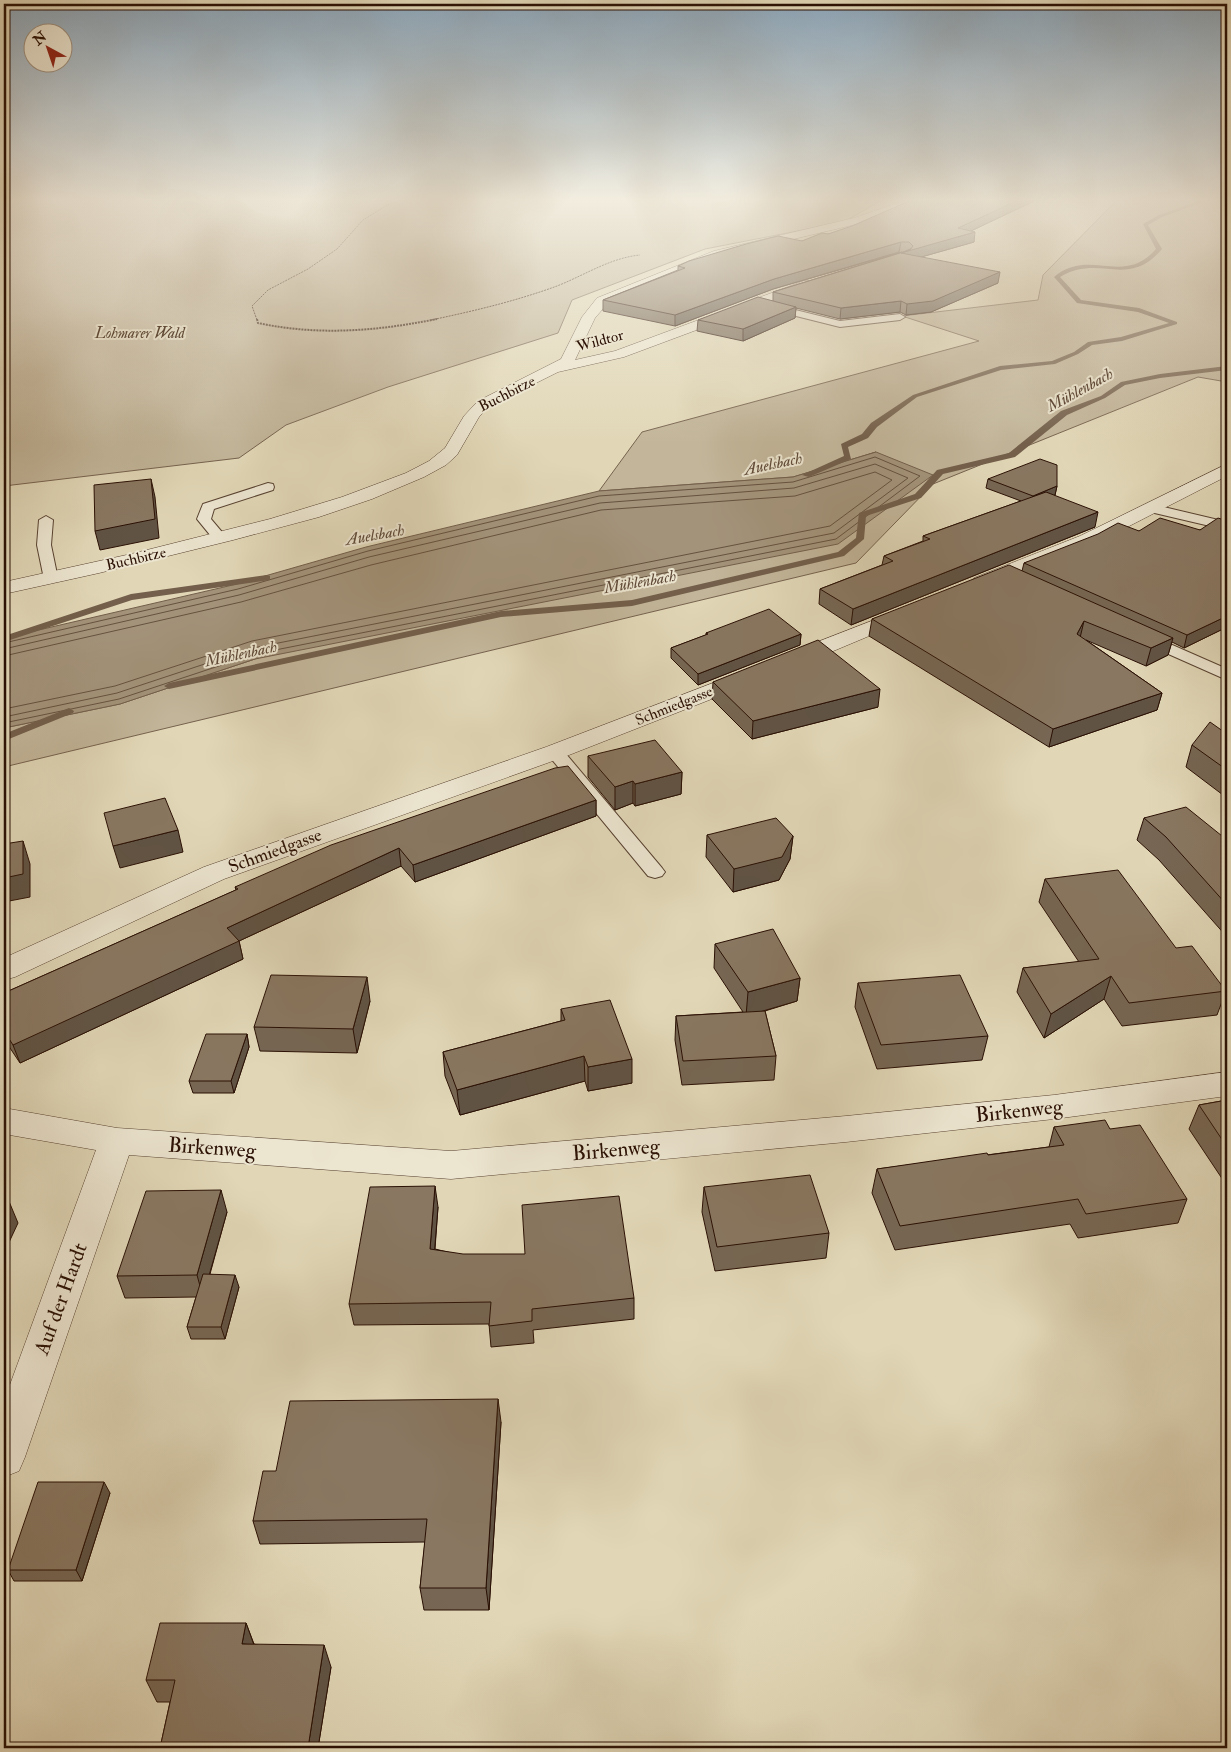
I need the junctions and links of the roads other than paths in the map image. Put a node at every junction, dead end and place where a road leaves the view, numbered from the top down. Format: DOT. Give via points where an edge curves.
graph roads {
  1 [pos="653,280"];
  2 [pos="822,280"];
  3 [pos="754,303"];
  4 [pos="900,318"];
  5 [pos="559,368"];
  6 [pos="1224,473"];
  7 [pos="268,487"];
  8 [pos="1151,508"];
  9 [pos="46,520"];
  10 [pos="1227,526"];
  11 [pos="220,538"];
  12 [pos="51,579"];
  13 [pos="4,588"];
  14 [pos="958,592"];
  15 [pos="922,607"];
  16 [pos="1129,631"];
  17 [pos="1227,675"];
  18 [pos="555,752"];
  19 [pos="655,872"];
  20 [pos="4,970"];
  21 [pos="1227,1084"];
  22 [pos="4,1121"];
  23 [pos="118,1141"];
  24 [pos="4,1457"];
  1 -- 5 [label="street, Buchbitze" via="602,301 589,317 567,362"];
  2 -- 3 [label="street, Wildtor"];
  3 -- 4 [label="lane" via="840,324"];
  3 -- 5 [label="street, Wildtor" via="619,354"];
  5 -- 11 [label="street, Buchbitze" via="472,412 461,439 444,458 415,475 320,512"];
  6 -- 8 [label="street"];
  7 -- 11 [label="lane" via="208,507 204,519"];
  8 -- 10 [label="lane"];
  8 -- 14 [label="street" via="1012,577"];
  9 -- 12 [label="lane" via="44,545"];
  11 -- 12 [label="street, Buchbitze"];
  12 -- 13 [label="street, Buchbitze"];
  15 -- 18 [label="street, Schmiedgasse"];
  16 -- 17 [label="lane"];
  18 -- 19 [label="lane"];
  18 -- 20 [label="street, Schmiedgasse" via="214,873"];
  21 -- 23 [label="street, Birkenweg" via="846,1130 451,1165"];
  22 -- 23 [label="street, Birkenweg"];
  23 -- 24 [label="street, Auf der Hardt"];
}
